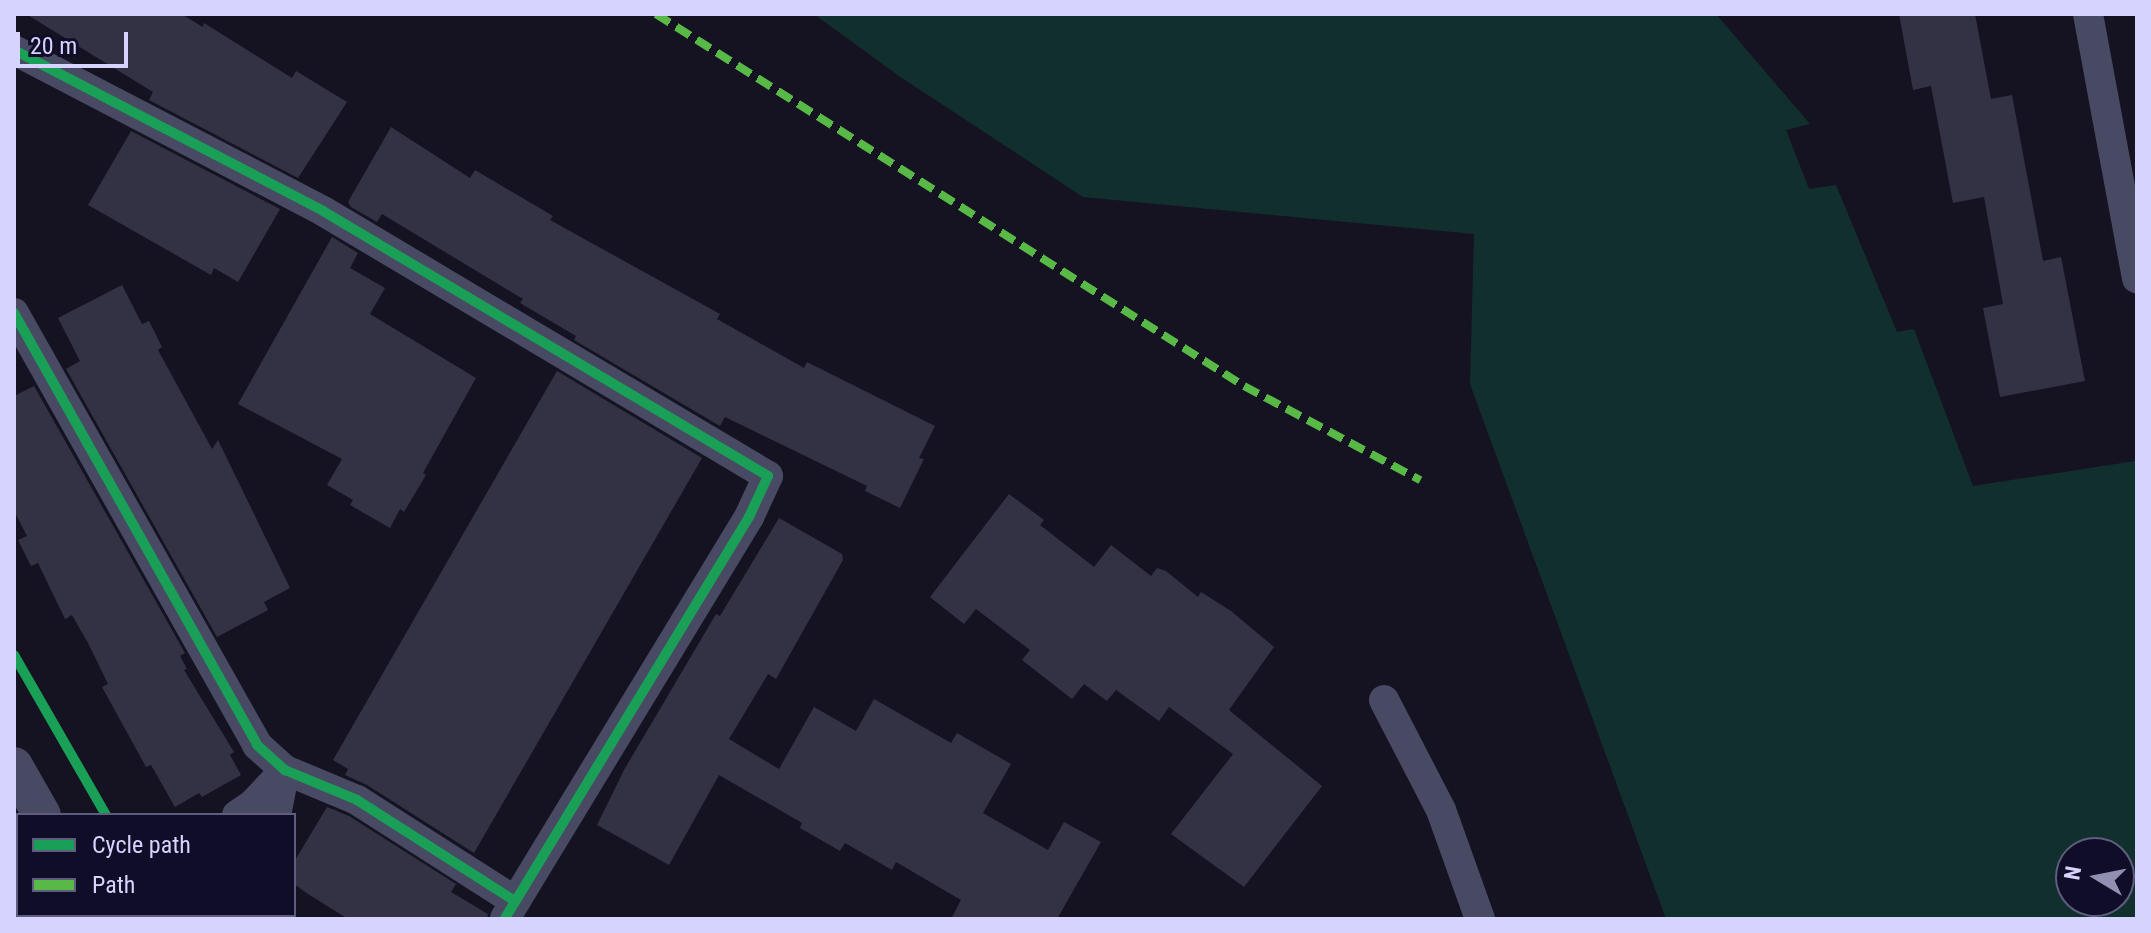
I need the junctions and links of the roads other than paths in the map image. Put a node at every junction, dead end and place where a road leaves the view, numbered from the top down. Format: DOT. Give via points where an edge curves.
graph roads {
  1 [pos="2088,14"];
  2 [pos="14,50"];
  3 [pos="2137,278"];
  4 [pos="14,313"];
  5 [pos="1384,700"];
  6 [pos="14,766"];
  7 [pos="285,770"];
  8 [pos="41,813"];
  9 [pos="240,813"];
  10 [pos="276,813"];
  11 [pos="510,910"];
  12 [pos="1480,919"];
  1 -- 3 [label="street"];
  2 -- 11 [label="street" via="323,211 768,476 749,517"];
  4 -- 7 [label="street" via="257,745"];
  5 -- 12 [label="street" via="1441,810"];
  6 -- 8 [label="street"];
  7 -- 9 [label="street"];
  7 -- 10 [label="street"];
  7 -- 11 [label="street" via="357,800"];
}
